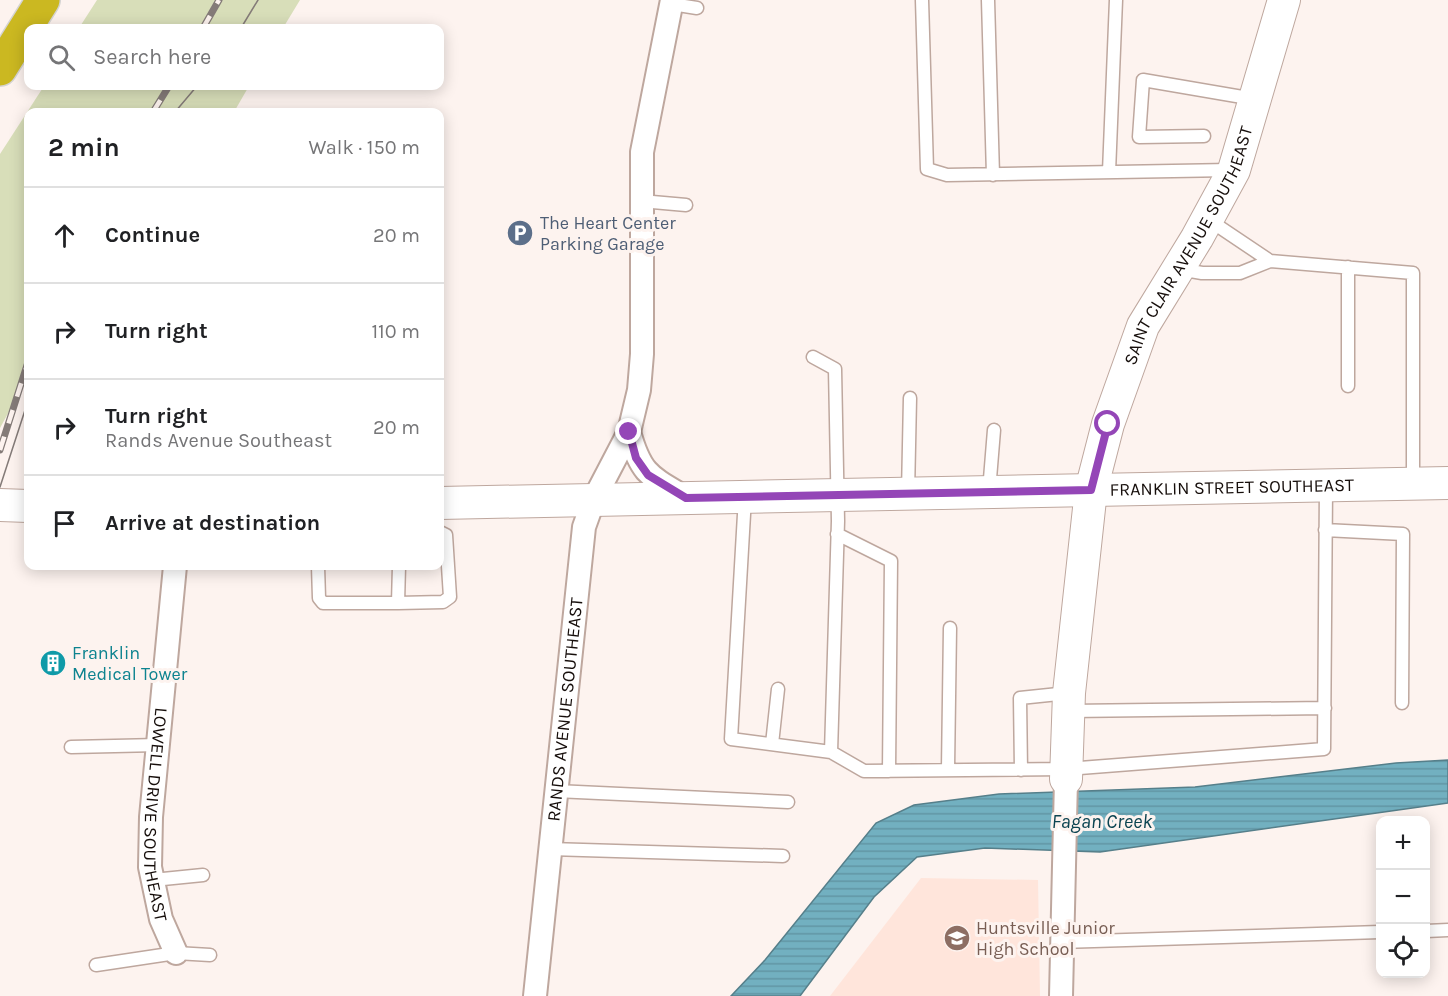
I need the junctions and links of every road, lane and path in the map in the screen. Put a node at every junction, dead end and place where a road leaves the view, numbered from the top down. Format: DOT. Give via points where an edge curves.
graph roads {
  1 [pos="922,0"];
  2 [pos="988,0"];
  3 [pos="1116,0"];
  4 [pos="1284,0"];
  5 [pos="672,2"];
  6 [pos="36,5"];
  7 [pos="697,8"];
  8 [pos="24,24"];
  9 [pos="24,25"];
  10 [pos="3,59"];
  11 [pos="1255,99"];
  12 [pos="1204,136"];
  13 [pos="1234,170"];
  14 [pos="1110,172"];
  15 [pos="993,175"];
  16 [pos="640,201"];
  17 [pos="686,204"];
  18 [pos="1208,219"];
  19 [pos="1270,261"];
  20 [pos="1348,267"];
  21 [pos="1179,269"];
  22 [pos="813,357"];
  23 [pos="1348,386"];
  24 [pos="910,398"];
  25 [pos="994,430"];
  26 [pos="629,432"];
  27 [pos="1448,483"];
  28 [pos="1413,484"];
  29 [pos="1326,486"];
  30 [pos="1091,490"];
  31 [pos="989,493"];
  32 [pos="907,495"];
  33 [pos="836,496"];
  34 [pos="745,497"];
  35 [pos="686,498"];
  36 [pos="594,499"];
  37 [pos="444,503"];
  38 [pos="0,505"];
  39 [pos="24,506"];
  40 [pos="1325,530"];
  41 [pos="444,534"];
  42 [pos="837,534"];
  43 [pos="175,570"];
  44 [pos="318,570"];
  45 [pos="399,570"];
  46 [pos="398,603"];
  47 [pos="950,628"];
  48 [pos="778,689"];
  49 [pos="1069,702"];
  50 [pos="1402,703"];
  51 [pos="1325,708"];
  52 [pos="772,744"];
  53 [pos="158,745"];
  54 [pos="71,747"];
  55 [pos="831,752"];
  56 [pos="948,769"];
  57 [pos="1021,770"];
  58 [pos="889,771"];
  59 [pos="1067,774"];
  60 [pos="556,791"];
  61 [pos="788,802"];
  62 [pos="550,849"];
  63 [pos="783,856"];
  64 [pos="203,875"];
  65 [pos="153,880"];
  66 [pos="1448,930"];
  67 [pos="1430,931"];
  68 [pos="1376,932"];
  69 [pos="1061,942"];
  70 [pos="176,953"];
  71 [pos="210,955"];
  72 [pos="96,965"];
  73 [pos="535,996"];
  74 [pos="1061,996"];
  1 -- 15 [label="lane" via="927,169 947,175"];
  2 -- 15 [label="lane"];
  3 -- 14 [label="lane"];
  4 -- 11 [label="street, SAINT CLAIR AVENUE SOUTHEAST"];
  5 -- 7 [label="lane"];
  5 -- 16 [label="street, RANDS AVENUE SOUTHEAST" via="645,125"];
  6 -- 8 [label="highway"];
  9 -- 10 [label="highway"];
  11 -- 12 [label="lane" via="1143,80 1139,137"];
  11 -- 13 [label="street, SAINT CLAIR AVENUE SOUTHEAST"];
  13 -- 14 [label="lane"];
  13 -- 18 [label="street, SAINT CLAIR AVENUE SOUTHEAST"];
  14 -- 15 [label="lane"];
  16 -- 17 [label="lane"];
  16 -- 26 [label="street, RANDS AVENUE SOUTHEAST" via="642,354"];
  18 -- 19 [label="lane"];
  18 -- 21 [label="street, SAINT CLAIR AVENUE SOUTHEAST"];
  19 -- 20 [label="lane"];
  19 -- 21 [label="lane" via="1240,273"];
  20 -- 23 [label="lane"];
  20 -- 28 [label="lane" via="1413,273"];
  21 -- 30 [label="street, SAINT CLAIR AVENUE SOUTHEAST" via="1143,326 1108,424"];
  22 -- 33 [label="lane" via="835,369"];
  24 -- 32 [label="lane"];
  25 -- 31 [label="lane"];
  26 -- 35 [label="street" via="636,458 648,475"];
  26 -- 36 [label="street, RANDS AVENUE SOUTHEAST"];
  27 -- 28 [label="street, FRANKLIN STREET SOUTHEAST"];
  28 -- 29 [label="street, FRANKLIN STREET SOUTHEAST"];
  29 -- 30 [label="street, FRANKLIN STREET SOUTHEAST"];
  29 -- 40 [label="lane"];
  30 -- 31 [label="street, FRANKLIN STREET SOUTHEAST"];
  30 -- 49 [label="street, SAINT CLAIR AVENUE SOUTHEAST"];
  31 -- 32 [label="street, FRANKLIN STREET SOUTHEAST"];
  32 -- 33 [label="street, FRANKLIN STREET SOUTHEAST"];
  33 -- 34 [label="street, FRANKLIN STREET SOUTHEAST"];
  33 -- 42 [label="lane"];
  34 -- 35 [label="street, FRANKLIN STREET SOUTHEAST"];
  34 -- 52 [label="lane" via="731,739"];
  35 -- 36 [label="street, FRANKLIN STREET SOUTHEAST"];
  36 -- 37 [label="street, FRANKLIN STREET SOUTHEAST"];
  36 -- 60 [label="street, RANDS AVENUE SOUTHEAST" via="584,527"];
  38 -- 39 [label="street"];
  40 -- 50 [label="lane" via="1403,534"];
  40 -- 51 [label="lane"];
  41 -- 46 [label="lane" via="450,597 442,602"];
  42 -- 55 [label="lane"];
  42 -- 58 [label="lane" via="891,561"];
  43 -- 53 [label="street, LOWELL DRIVE SOUTHEAST"];
  44 -- 46 [label="lane" via="319,598 323,603"];
  45 -- 46 [label="lane"];
  47 -- 56 [label="lane"];
  48 -- 52 [label="lane"];
  49 -- 51 [label="lane"];
  49 -- 57 [label="lane" via="1020,698"];
  49 -- 59 [label="street, SAINT CLAIR AVENUE SOUTHEAST"];
  51 -- 59 [label="lane" via="1324,749"];
  52 -- 55 [label="lane"];
  53 -- 54 [label="lane"];
  53 -- 65 [label="street, LOWELL DRIVE SOUTHEAST" via="151,817"];
  55 -- 58 [label="lane" via="864,771"];
  56 -- 57 [label="lane"];
  56 -- 58 [label="lane"];
  57 -- 59 [label="lane"];
  59 -- 69 [label="street"];
  60 -- 61 [label="lane"];
  60 -- 62 [label="street, RANDS AVENUE SOUTHEAST"];
  62 -- 63 [label="lane"];
  62 -- 73 [label="street, RANDS AVENUE SOUTHEAST"];
  64 -- 65 [label="lane"];
  65 -- 70 [label="street, LOWELL DRIVE SOUTHEAST" via="161,918"];
  66 -- 67 [label="lane"];
  68 -- 69 [label="lane"];
  69 -- 74 [label="street"];
  70 -- 71 [label="lane"];
  70 -- 72 [label="lane"];
}
